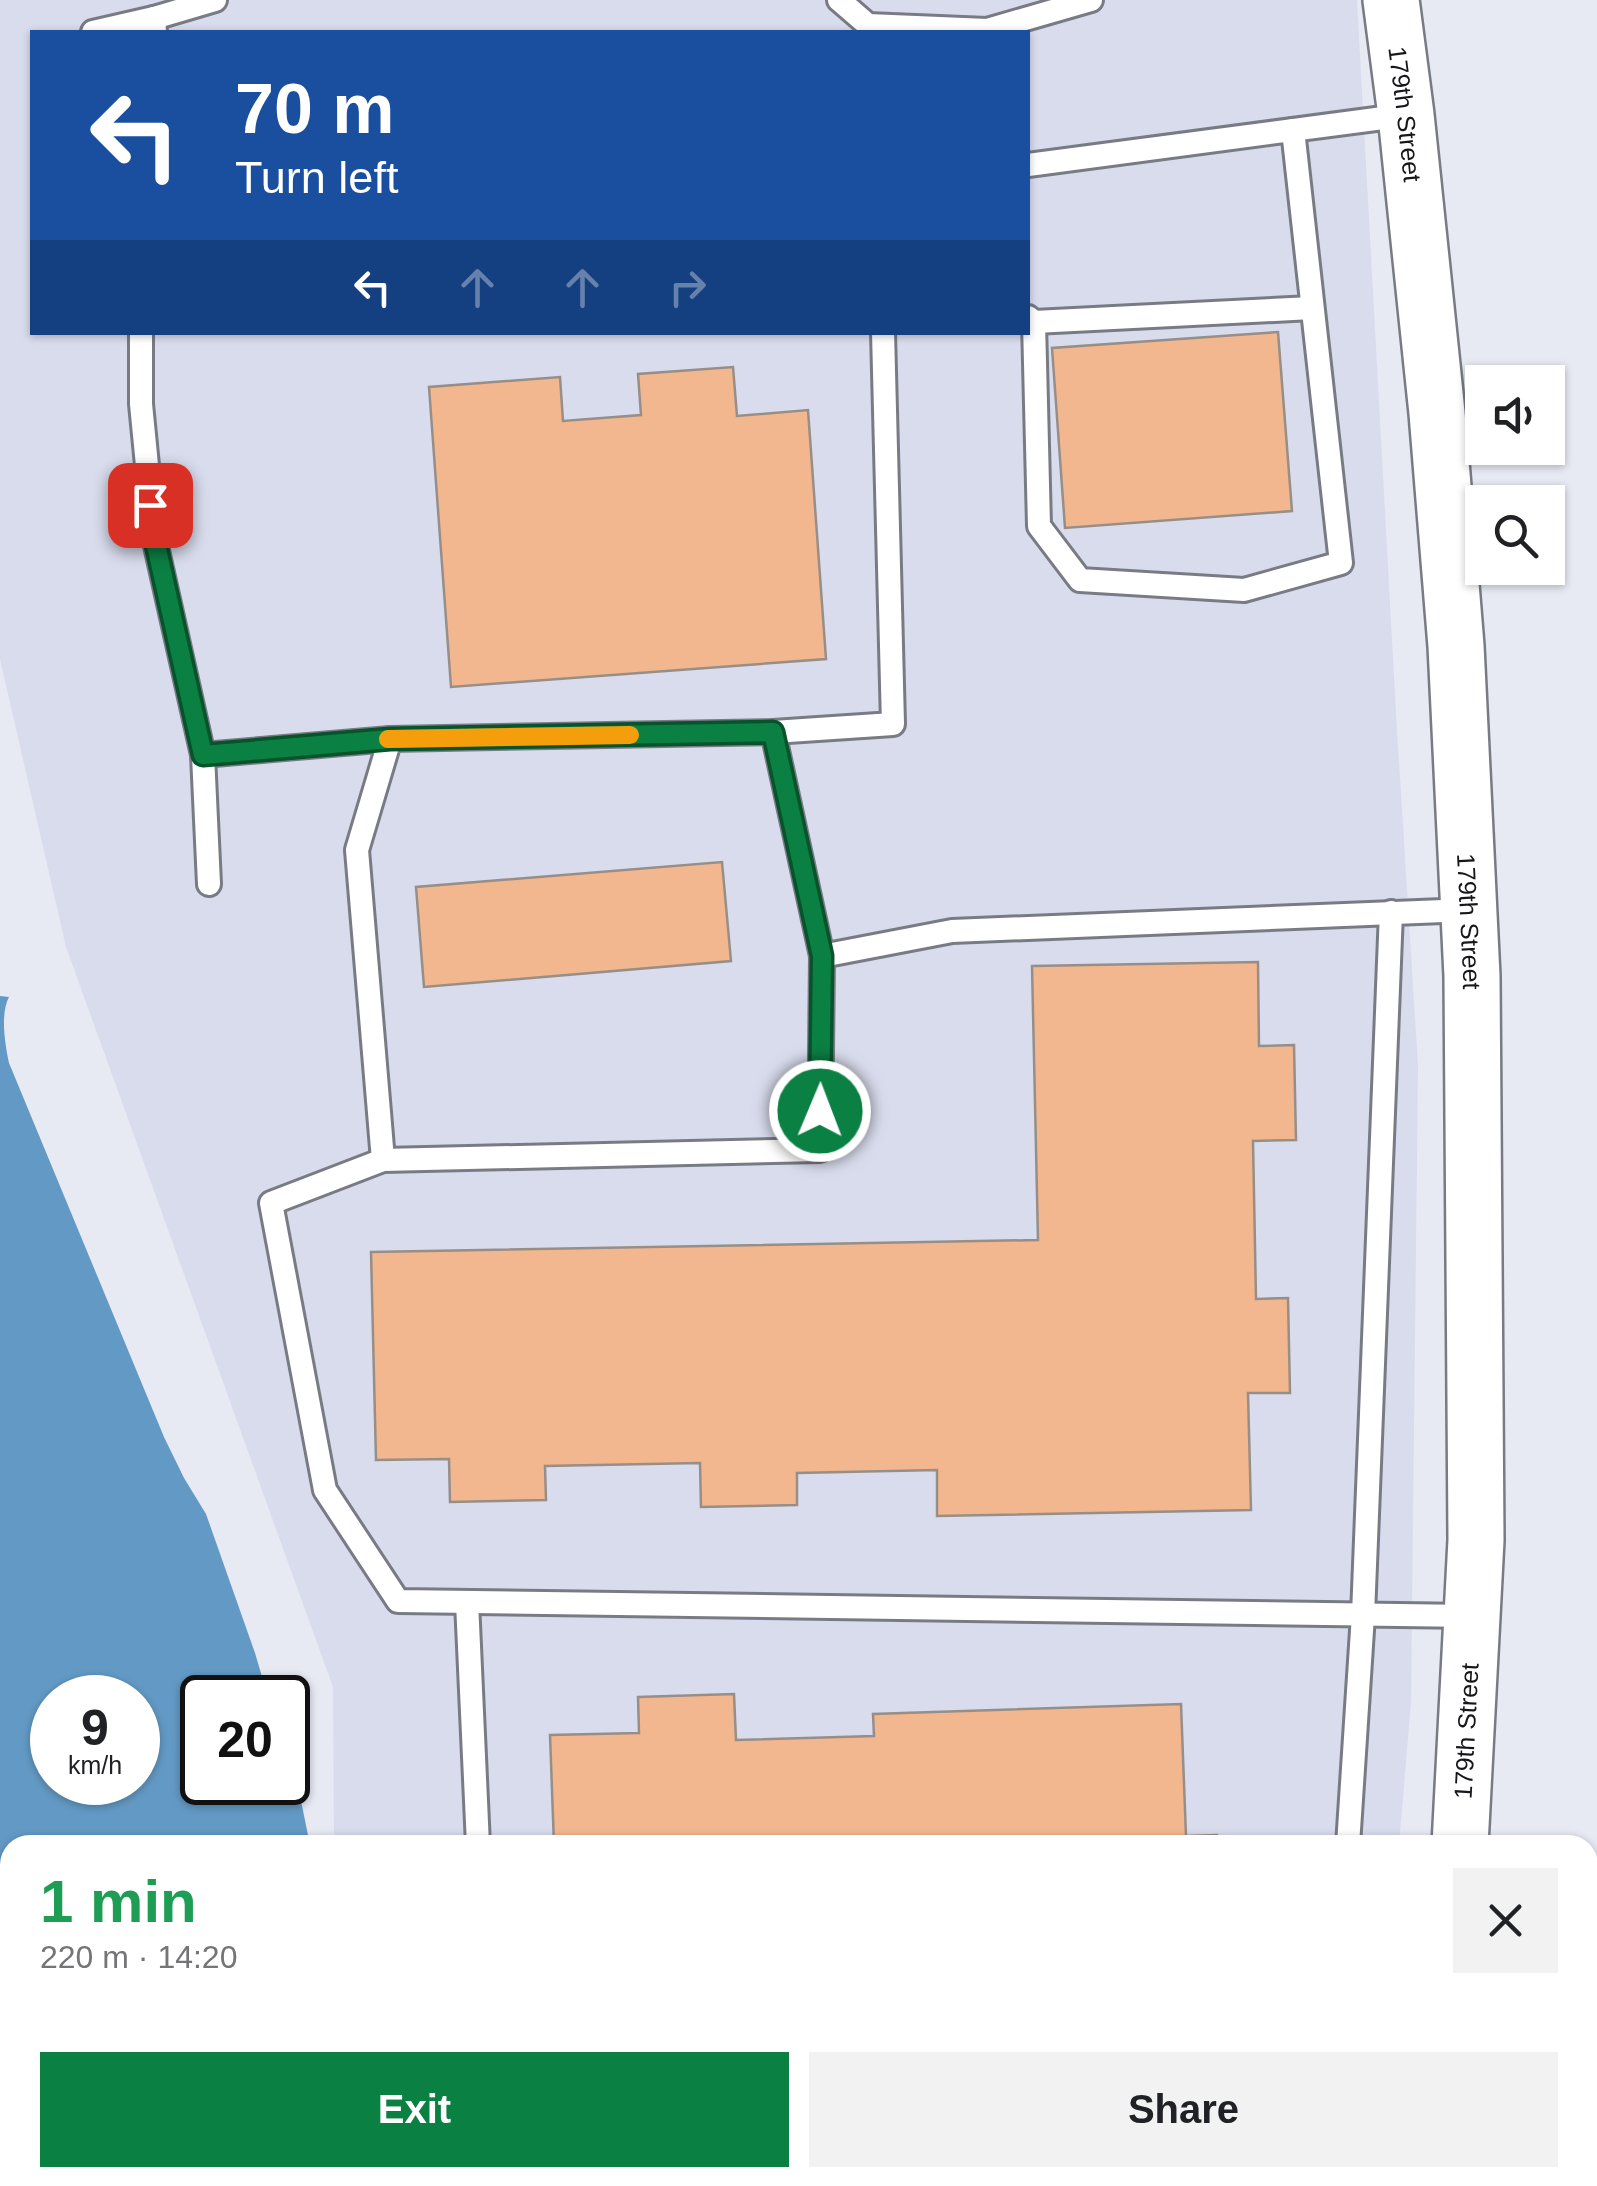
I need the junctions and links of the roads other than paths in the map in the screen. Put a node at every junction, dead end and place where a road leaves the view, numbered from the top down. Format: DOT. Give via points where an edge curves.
graph roads {
  1 [pos="216,0"];
  2 [pos="839,0"];
  3 [pos="1091,0"];
  4 [pos="1391,0"];
  5 [pos="154,25"];
  6 [pos="110,30"];
  7 [pos="967,30"];
  8 [pos="990,30"];
  9 [pos="1406,115"];
  10 [pos="1293,130"];
  11 [pos="1030,165"];
  12 [pos="1312,308"];
  13 [pos="1031,320"];
  14 [pos="141,335"];
  15 [pos="883,335"];
  16 [pos="773,732"];
  17 [pos="390,739"];
  18 [pos="203,755"];
  19 [pos="209,884"];
  20 [pos="1468,910"];
  21 [pos="1392,912"];
  22 [pos="822,956"];
  23 [pos="384,1160"];
  24 [pos="467,1602"];
  25 [pos="1362,1614"];
  26 [pos="1472,1616"];
  27 [pos="478,1835"];
  28 [pos="1349,1835"];
  29 [pos="1461,1835"];
  1 -- 5 [label="lane"];
  2 -- 7 [label="lane" via="868,25"];
  3 -- 8 [label="lane"];
  4 -- 9 [label="street, 179th Street"];
  5 -- 6 [label="lane"];
  9 -- 10 [label="lane"];
  9 -- 20 [label="street, 179th Street" via="1456,646"];
  10 -- 11 [label="lane"];
  10 -- 12 [label="lane"];
  12 -- 13 [label="lane"];
  12 -- 13 [label="lane" via="1342,563 1244,590 1080,580 1039,526"];
  14 -- 18 [label="lane" via="154,536"];
  15 -- 16 [label="lane" via="893,724"];
  16 -- 17 [label="lane"];
  16 -- 22 [label="lane"];
  17 -- 18 [label="lane"];
  17 -- 23 [label="lane" via="357,850"];
  18 -- 19 [label="lane"];
  20 -- 21 [label="lane"];
  20 -- 26 [label="street, 179th Street"];
  21 -- 22 [label="lane" via="952,930"];
  21 -- 25 [label="lane"];
  22 -- 23 [label="lane" via="820,1150"];
  23 -- 24 [label="lane" via="271,1203 325,1490 398,1601"];
  24 -- 25 [label="lane"];
  24 -- 27 [label="lane"];
  25 -- 26 [label="lane"];
  25 -- 28 [label="lane"];
  26 -- 29 [label="street, 179th Street"];
}
